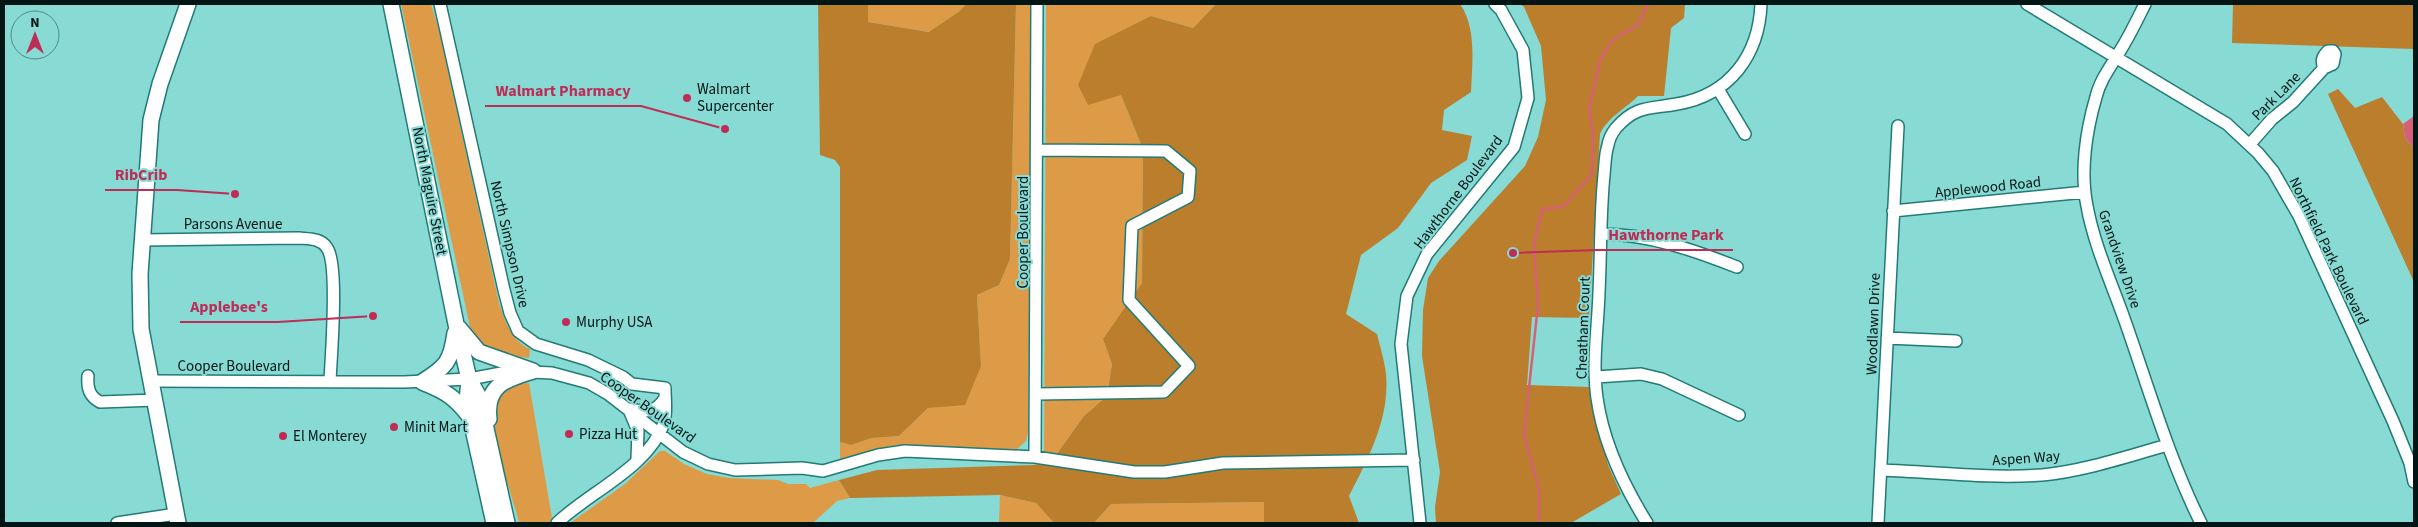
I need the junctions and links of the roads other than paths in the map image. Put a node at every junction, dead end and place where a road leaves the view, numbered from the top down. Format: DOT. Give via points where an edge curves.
graph roads {
  1 [pos="188,4"];
  2 [pos="391,4"];
  3 [pos="440,4"];
  4 [pos="1495,4"];
  5 [pos="1761,4"];
  6 [pos="2027,4"];
  7 [pos="2145,4"];
  8 [pos="1039,5"];
  9 [pos="2117,56"];
  10 [pos="2324,68"];
  11 [pos="1718,90"];
  12 [pos="1898,126"];
  13 [pos="1744,134"];
  14 [pos="2250,144"];
  15 [pos="1038,150"];
  16 [pos="2085,192"];
  17 [pos="1893,211"];
  18 [pos="1601,234"];
  19 [pos="142,240"];
  20 [pos="1737,266"];
  21 [pos="456,324"];
  22 [pos="1887,338"];
  23 [pos="1956,341"];
  24 [pos="533,371"];
  25 [pos="88,376"];
  26 [pos="1596,377"];
  27 [pos="468,379"];
  28 [pos="152,381"];
  29 [pos="330,381"];
  30 [pos="422,382"];
  31 [pos="1037,394"];
  32 [pos="665,398"];
  33 [pos="156,400"];
  34 [pos="628,408"];
  35 [pos="1739,415"];
  36 [pos="471,418"];
  37 [pos="659,433"];
  38 [pos="489,443"];
  39 [pos="2168,444"];
  40 [pos="1035,457"];
  41 [pos="1414,460"];
  42 [pos="636,461"];
  43 [pos="1882,470"];
  44 [pos="2414,482"];
  45 [pos="177,518"];
  46 [pos="117,523"];
  47 [pos="494,523"];
  48 [pos="507,523"];
  49 [pos="557,523"];
  50 [pos="1420,523"];
  51 [pos="1647,523"];
  52 [pos="1878,523"];
  53 [pos="2201,523"];
  1 -- 19 [label="main road" via="151,120"];
  2 -- 21 [label="main road, North Maguire Street"];
  3 -- 32 [label="street, North Simpson Drive" via="504,290 518,330 536,344 588,360 632,384 665,388"];
  4 -- 41 [label="street, Hawthorne Boulevard" via="1522,50 1528,98 1514,148 1427,254 1407,296 1400,344"];
  5 -- 11 [label="street, Cheatham Court" via="1758,35 1738,72"];
  6 -- 9 [label="street, Northfield Park Boulevard"];
  7 -- 9 [label="street, Grandview Drive"];
  8 -- 15 [label="street, Cooper Boulevard"];
  9 -- 14 [label="street, Northfield Park Boulevard" via="2215,115"];
  9 -- 16 [label="street, Grandview Drive" via="2096,96 2090,124"];
  10 -- 14 [label="street, Park Lane"];
  11 -- 13 [label="street"];
  11 -- 18 [label="street, Cheatham Court" via="1676,105 1638,111 1626,118 1612,134 1607,145"];
  12 -- 17 [label="street, Woodlawn Drive"];
  14 -- 44 [label="street, Northfield Park Boulevard" via="2273,172 2299,216 2393,421"];
  15 -- 31 [label="street, Cooper Boulevard"];
  15 -- 31 [label="street" via="1166,151 1190,172 1188,197 1132,226 1129,300 1189,366 1164,392"];
  16 -- 17 [label="street, Applewood Road"];
  16 -- 39 [label="street, Grandview Drive" via="2093,229"];
  17 -- 22 [label="street, Woodlawn Drive"];
  18 -- 20 [label="street" via="1645,238"];
  18 -- 26 [label="street, Cheatham Court"];
  19 -- 28 [label="main road" via="141,329"];
  19 -- 29 [label="street, Parsons Avenue" via="318,240 331,257"];
  21 -- 24 [label="main road" via="479,352"];
  21 -- 27 [label="main road, North Maguire Street"];
  21 -- 30 [label="main road" via="453,349 444,367"];
  22 -- 23 [label="street"];
  22 -- 43 [label="street, Woodlawn Drive"];
  24 -- 27 [label="street, Cooper Boulevard"];
  24 -- 34 [label="street, Cooper Boulevard" via="570,377 589,384"];
  24 -- 38 [label="main road" via="508,378 496,387 487,408"];
  25 -- 33 [label="street" via="89,390 100,402"];
  26 -- 35 [label="street" via="1641,374 1662,379"];
  26 -- 51 [label="street, Cheatham Court" via="1596,396 1606,438 1630,494"];
  27 -- 30 [label="street, Cooper Boulevard"];
  27 -- 36 [label="main road, North Maguire Street" via="467,402"];
  27 -- 38 [label="main road, North Maguire Street" via="478,397"];
  28 -- 29 [label="street, Cooper Boulevard"];
  28 -- 33 [label="main road"];
  29 -- 30 [label="street, Cooper Boulevard"];
  30 -- 36 [label="main road" via="444,391"];
  31 -- 40 [label="street, Cooper Boulevard"];
  32 -- 34 [label="street" via="659,407 647,412"];
  32 -- 37 [label="street" via="664,421"];
  33 -- 45 [label="main road"];
  34 -- 37 [label="street, Cooper Boulevard"];
  34 -- 42 [label="street" via="638,432"];
  36 -- 47 [label="main road, North Maguire Street"];
  37 -- 40 [label="street, Cooper Boulevard" via="683,452 703,462 735,470 802,468 823,471 878,455 905,451"];
  37 -- 42 [label="street"];
  38 -- 48 [label="main road, North Maguire Street"];
  39 -- 43 [label="street, Aspen Way" via="2102,463 2044,474 2009,476"];
  39 -- 53 [label="street, Grandview Drive"];
  40 -- 41 [label="street, Cooper Boulevard" via="1134,472 1165,472 1222,463"];
  41 -- 50 [label="street, Hawthorne Boulevard"];
  42 -- 49 [label="street" via="621,476"];
  43 -- 52 [label="street, Woodlawn Drive"];
  45 -- 46 [label="street"];
}
